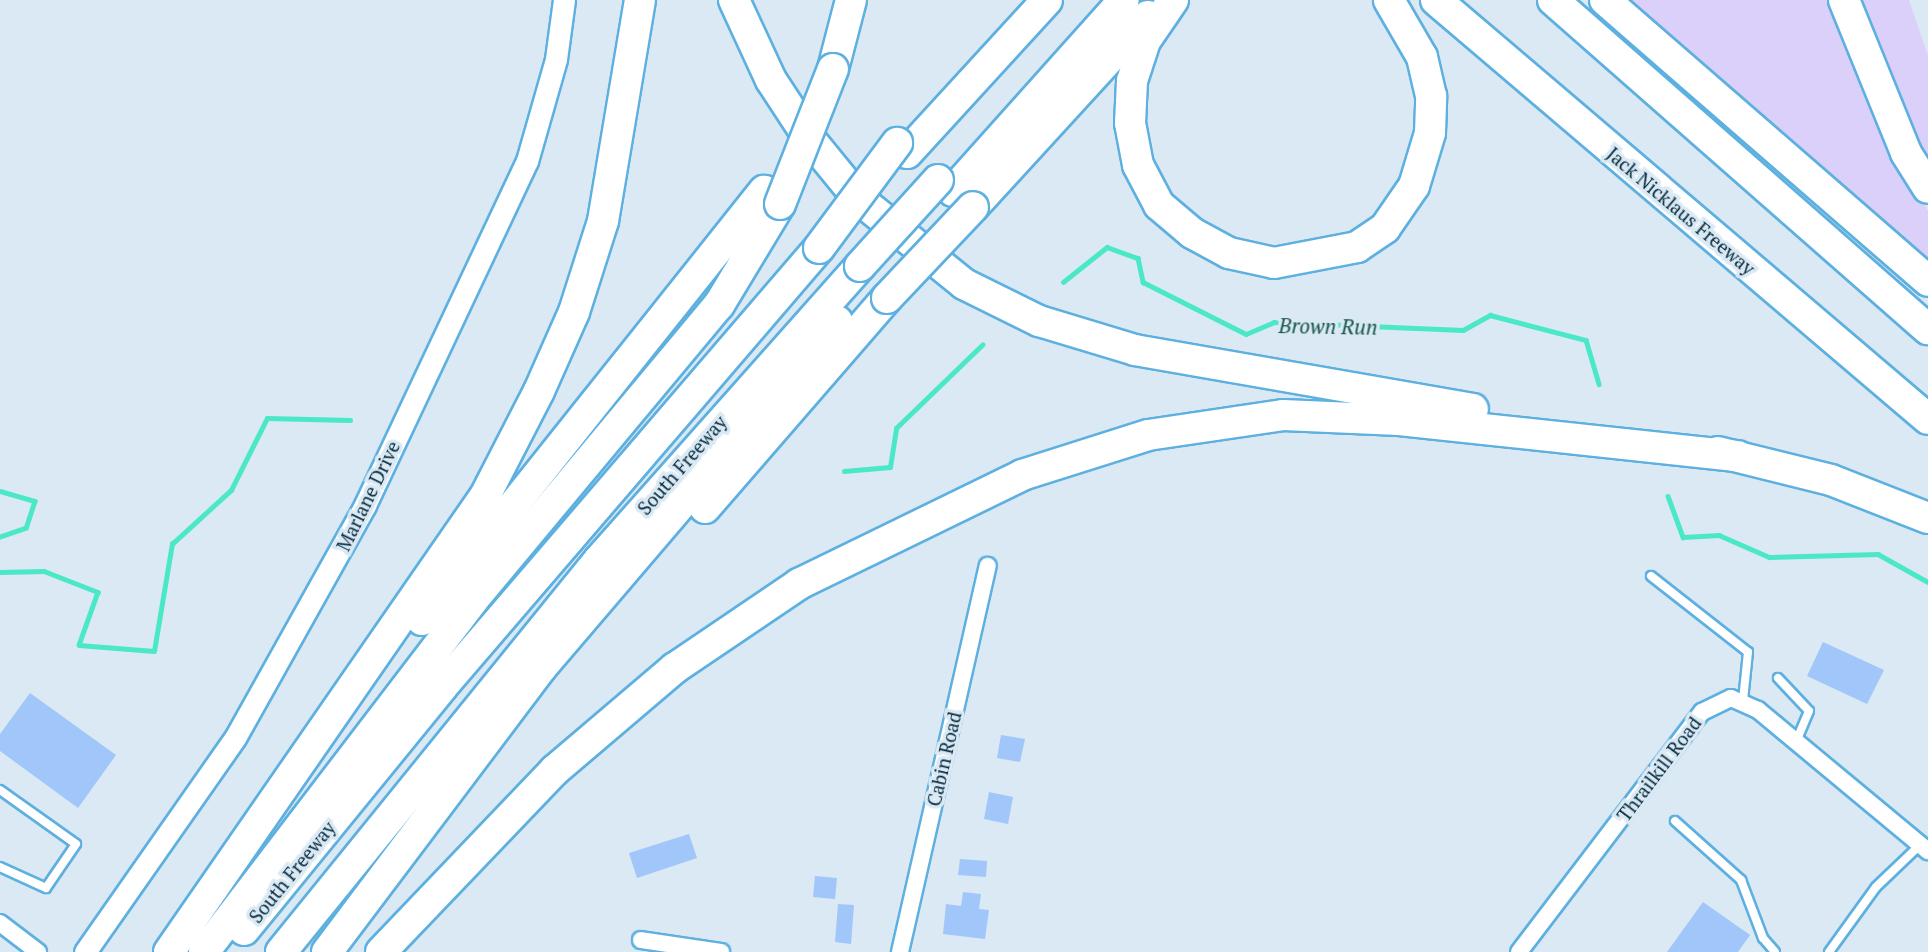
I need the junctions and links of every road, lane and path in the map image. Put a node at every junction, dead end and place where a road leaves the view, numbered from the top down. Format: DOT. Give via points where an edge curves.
graph roads {
  1 [pos="565,0"];
  2 [pos="640,0"];
  3 [pos="734,0"];
  4 [pos="851,0"];
  5 [pos="1024,0"];
  6 [pos="1048,0"];
  7 [pos="1108,0"];
  8 [pos="1124,0"];
  9 [pos="1162,0"];
  10 [pos="1173,0"];
  11 [pos="1389,0"];
  12 [pos="1436,0"];
  13 [pos="1553,0"];
  14 [pos="1605,0"];
  15 [pos="1844,0"];
  16 [pos="902,148"];
  17 [pos="1928,188"];
  18 [pos="955,192"];
  19 [pos="772,198"];
  20 [pos="874,280"];
  21 [pos="1928,281"];
  22 [pos="1928,329"];
  23 [pos="1928,419"];
  24 [pos="1738,456"];
  25 [pos="1928,518"];
  26 [pos="988,566"];
  27 [pos="1651,576"];
  28 [pos="1778,678"];
  29 [pos="1743,700"];
  30 [pos="1796,741"];
  31 [pos="285,789"];
  32 [pos="0,790"];
  33 [pos="1675,821"];
  34 [pos="1924,848"];
  35 [pos="0,867"];
  36 [pos="0,923"];
  37 [pos="641,940"];
  38 [pos="38,952"];
  39 [pos="85,952"];
  40 [pos="169,952"];
  41 [pos="204,952"];
  42 [pos="226,952"];
  43 [pos="281,952"];
  44 [pos="327,952"];
  45 [pos="381,952"];
  46 [pos="721,952"];
  47 [pos="900,952"];
  48 [pos="1519,952"];
  49 [pos="1775,952"];
  50 [pos="1829,952"];
  1 -- 39 [label="street, Marlane Drive" via="554,72 527,161 365,505 235,738"];
  2 -- 31 [label="highway" via="603,221 574,312 485,496"];
  3 -- 24 [label="highway" via="771,80 859,199 964,284 1039,321 1135,350 1248,373"];
  4 -- 19 [label="highway, bridge" via="834,69"];
  5 -- 16 [label="highway"];
  6 -- 16 [label="highway, South Freeway"];
  7 -- 18 [label="highway, South Freeway"];
  8 -- 18 [label="highway"];
  9 -- 18 [label="highway"];
  10 -- 11 [label="highway" via="1145,41 1132,81 1138,165 1159,205 1192,233 1229,253 1274,263 1357,247 1385,228 1414,186 1430,133 1431,96 1422,57"];
  12 -- 23 [label="highway, Jack Nicklaus Freeway"];
  13 -- 22 [label="highway"];
  14 -- 21 [label="highway"];
  15 -- 17 [label="highway" via="1906,153"];
  16 -- 42 [label="highway, South Freeway, bridge" via="442,687"];
  18 -- 20 [label="highway, South Freeway, bridge"];
  18 -- 20 [label="highway, bridge"];
  19 -- 31 [label="highway"];
  19 -- 41 [label="highway" via="719,305 472,601"];
  20 -- 43 [label="highway, South Freeway" via="599,560"];
  20 -- 44 [label="highway"];
  24 -- 25 [label="highway" via="1831,480"];
  24 -- 45 [label="highway" via="1399,420 1283,415 1148,435 1022,475 799,584 675,668 555,770"];
  26 -- 47 [label="street, Cabin Road"];
  27 -- 29 [label="lane" via="1748,652"];
  28 -- 30 [label="lane" via="1809,711"];
  29 -- 30 [label="street"];
  29 -- 48 [label="street, Thrailkill Road" via="1715,702 1702,712"];
  30 -- 34 [label="street"];
  31 -- 40 [label="highway"];
  32 -- 35 [label="lane" via="76,844 46,888"];
  33 -- 49 [label="lane" via="1741,880 1763,938"];
  34 -- 50 [label="lane" via="1876,887"];
  36 -- 38 [label="street"];
  37 -- 46 [label="street"];
}
